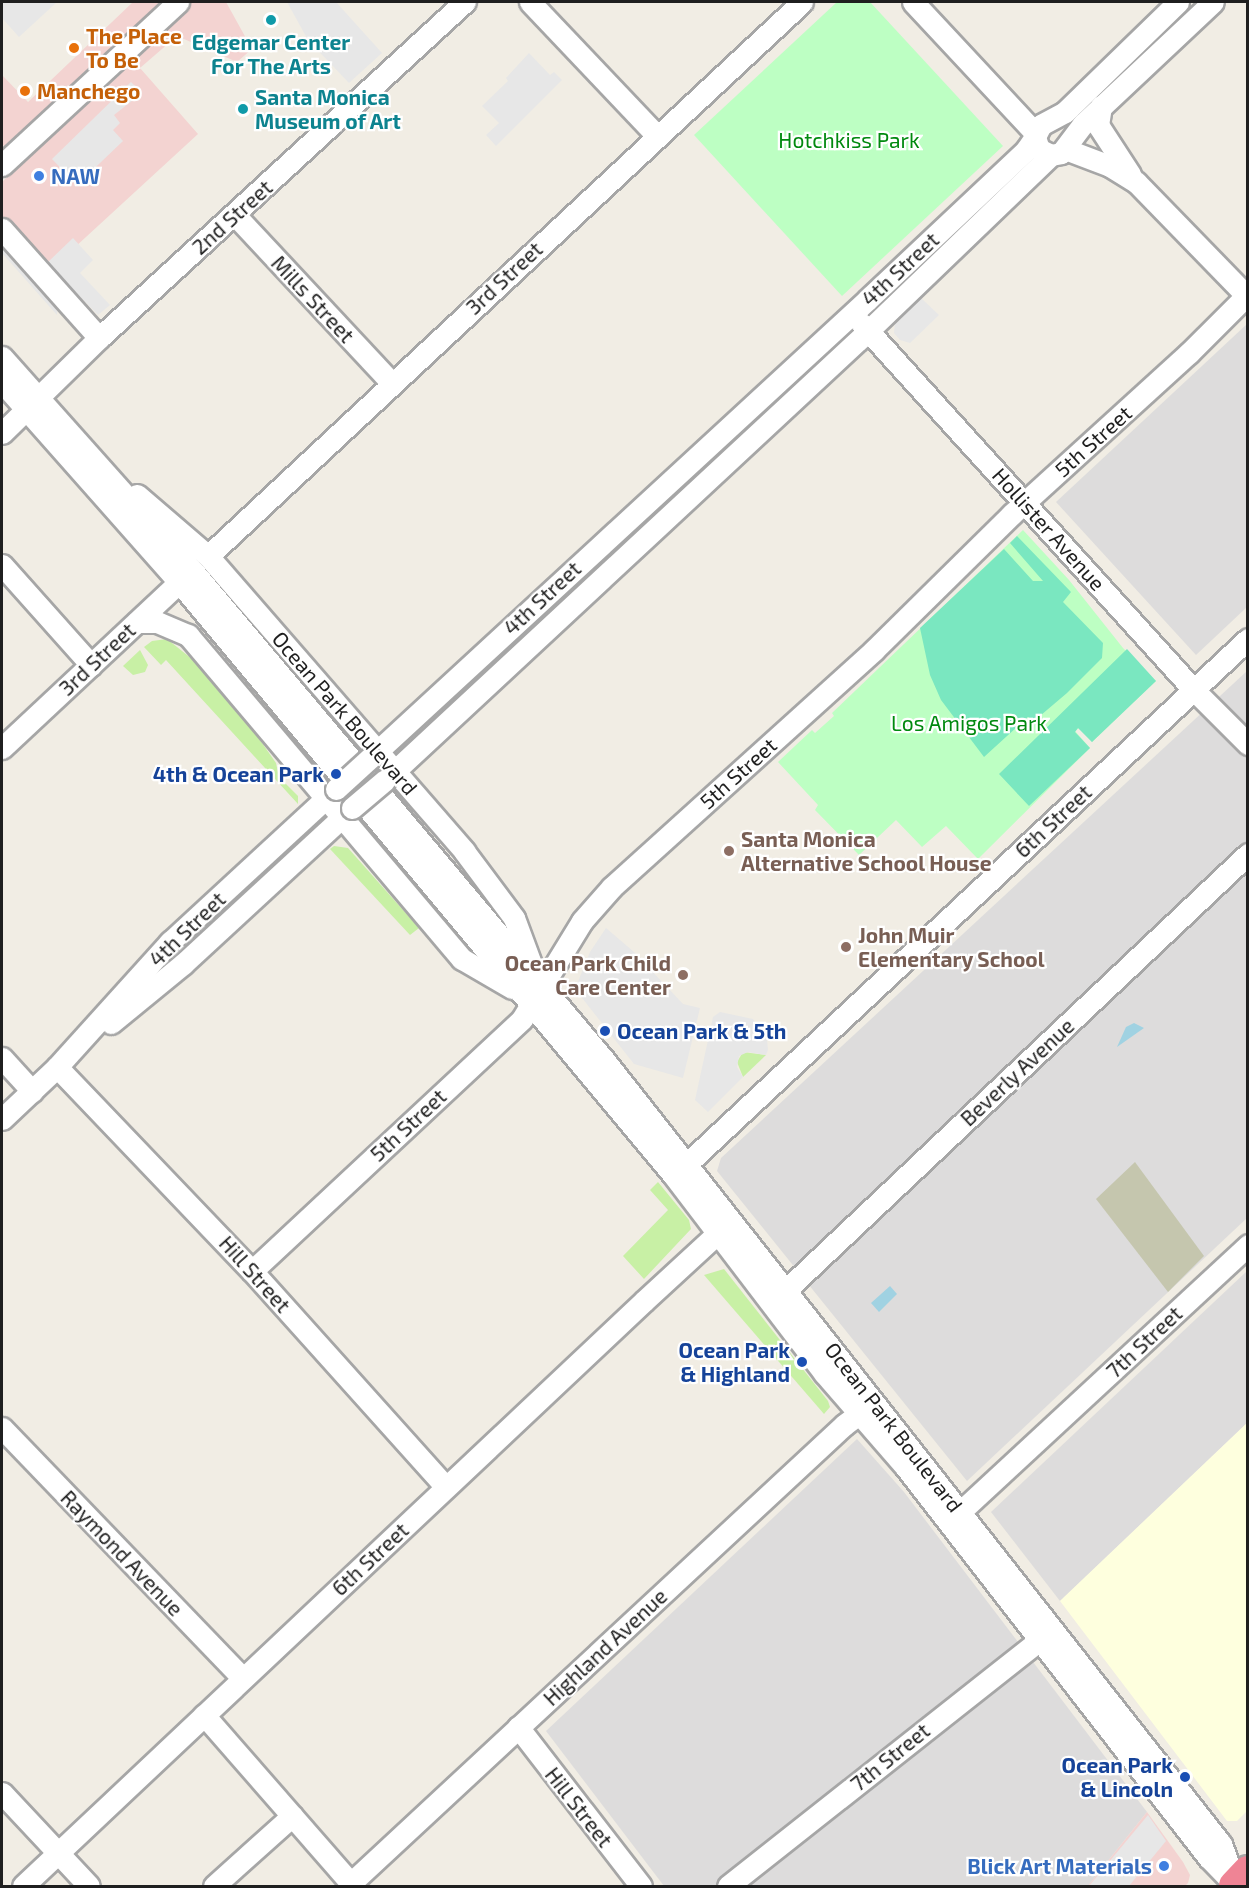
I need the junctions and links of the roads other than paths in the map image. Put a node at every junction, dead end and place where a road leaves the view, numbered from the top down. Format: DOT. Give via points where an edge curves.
graph roads {
  1 [pos="178,2"];
  2 [pos="465,2"];
  3 [pos="530,2"];
  4 [pos="802,2"];
  5 [pos="913,2"];
  6 [pos="1178,2"];
  7 [pos="1213,2"];
  8 [pos="1101,106"];
  9 [pos="1040,130"];
  10 [pos="657,136"];
  11 [pos="1061,150"];
  12 [pos="2,165"];
  13 [pos="1136,182"];
  14 [pos="235,214"];
  15 [pos="2,229"];
  16 [pos="1247,295"];
  17 [pos="852,313"];
  18 [pos="868,331"];
  19 [pos="99,338"];
  20 [pos="2,357"];
  21 [pos="2,382"];
  22 [pos="391,382"];
  23 [pos="33,403"];
  24 [pos="2,433"];
  25 [pos="1026,503"];
  26 [pos="2,565"];
  27 [pos="193,570"];
  28 [pos="137,622"];
  29 [pos="188,635"];
  30 [pos="1248,639"];
  31 [pos="91,665"];
  32 [pos="1193,689"];
  33 [pos="1248,744"];
  34 [pos="2,748"];
  35 [pos="374,753"];
  36 [pos="390,774"];
  37 [pos="332,793"];
  38 [pos="348,812"];
  39 [pos="1248,854"];
  40 [pos="534,991"];
  41 [pos="2,1058"];
  42 [pos="57,1067"];
  43 [pos="32,1091"];
  44 [pos="2,1119"];
  45 [pos="680,1169"];
  46 [pos="718,1233"];
  47 [pos="1248,1245"];
  48 [pos="733,1254"];
  49 [pos="760,1256"];
  50 [pos="252,1271"];
  51 [pos="676,1272"];
  52 [pos="787,1289"];
  53 [pos="861,1412"];
  54 [pos="2,1428"];
  55 [pos="909,1459"];
  56 [pos="446,1487"];
  57 [pos="960,1512"];
  58 [pos="1048,1634"];
  59 [pos="243,1678"];
  60 [pos="204,1715"];
  61 [pos="518,1727"];
  62 [pos="2,1792"];
  63 [pos="292,1816"];
  64 [pos="58,1853"];
  65 [pos="1239,1883"];
  66 [pos="352,1885"];
  67 [pos="23,1887"];
  68 [pos="89,1887"];
  69 [pos="214,1887"];
  70 [pos="641,1887"];
  71 [pos="728,1887"];
  1 -- 12 [label="street"];
  2 -- 14 [label="street, 2nd Street"];
  3 -- 10 [label="street"];
  4 -- 10 [label="street, 3rd Street"];
  5 -- 9 [label="street"];
  6 -- 9 [label="street, 4th Street" via="1070,107"];
  7 -- 8 [label="street, 4th Street"];
  8 -- 11 [label="street, 4th Street"];
  8 -- 13 [label="street" via="1098,125"];
  9 -- 11 [label="street" via="1039,150"];
  9 -- 11 [label="street" via="1065,128"];
  9 -- 17 [label="street, 4th Street" via="1026,150"];
  10 -- 22 [label="street, 3rd Street"];
  11 -- 13 [label="street" via="1110,166"];
  11 -- 18 [label="street, 4th Street"];
  13 -- 16 [label="street"];
  14 -- 19 [label="street, 2nd Street"];
  14 -- 22 [label="street, Mills Street"];
  15 -- 19 [label="street"];
  16 -- 25 [label="street, 5th Street"];
  17 -- 18 [label="street, Hollister Avenue"];
  17 -- 35 [label="street, 4th Street"];
  18 -- 25 [label="street, Hollister Avenue"];
  18 -- 36 [label="street, 4th Street"];
  19 -- 23 [label="street, 2nd Street"];
  20 -- 23 [label="street, Ocean Park Boulevard"];
  21 -- 23 [label="street, Ocean Park Boulevard"];
  22 -- 27 [label="street, 3rd Street"];
  23 -- 24 [label="street, 2nd Street"];
  23 -- 27 [label="street, Ocean Park Boulevard"];
  23 -- 27 [label="street, Ocean Park Boulevard" via="113,482 146,499"];
  25 -- 32 [label="street, Hollister Avenue"];
  25 -- 40 [label="street, 5th Street" via="874,650 612,886 582,921"];
  26 -- 31 [label="street"];
  27 -- 28 [label="street, 3rd Street"];
  27 -- 29 [label="street"];
  27 -- 35 [label="street, Ocean Park Boulevard"];
  27 -- 40 [label="street, Ocean Park Boulevard"];
  28 -- 29 [label="street, Ocean Park Boulevard" via="157,622"];
  28 -- 31 [label="street, 3rd Street"];
  29 -- 37 [label="street, Ocean Park Boulevard"];
  30 -- 32 [label="street, 6th Street"];
  31 -- 34 [label="street, 3rd Street"];
  32 -- 33 [label="street, Hollister Avenue"];
  32 -- 45 [label="street, 6th Street"];
  35 -- 36 [label="street, Ocean Park Boulevard"];
  35 -- 37 [label="street, 4th Street, bridge"];
  36 -- 38 [label="street, 4th Street, bridge"];
  36 -- 40 [label="street, Ocean Park Boulevard" via="514,918"];
  37 -- 38 [label="street, Ocean Park Boulevard"];
  37 -- 42 [label="street, 4th Street" via="170,942"];
  38 -- 40 [label="street, Ocean Park Boulevard" via="462,959"];
  38 -- 42 [label="street, 4th Street" via="183,964"];
  39 -- 52 [label="street, Beverly Avenue"];
  40 -- 45 [label="street, Ocean Park Boulevard"];
  40 -- 50 [label="street, 5th Street"];
  41 -- 43 [label="street"];
  42 -- 43 [label="street, 4th Street"];
  42 -- 50 [label="street, Hill Street"];
  43 -- 44 [label="street, 4th Street"];
  45 -- 46 [label="street, Ocean Park Boulevard"];
  45 -- 49 [label="street, Ocean Park Boulevard"];
  46 -- 48 [label="street, Ocean Park Boulevard"];
  46 -- 49 [label="street" via="728,1227 744,1247"];
  46 -- 51 [label="street, 6th Street"];
  47 -- 57 [label="street, 7th Street"];
  48 -- 51 [label="street"];
  48 -- 52 [label="street" via="759,1271 776,1289"];
  48 -- 53 [label="street, Ocean Park Boulevard" via="824,1373"];
  49 -- 52 [label="street, Ocean Park Boulevard"];
  50 -- 56 [label="street, Hill Street"];
  51 -- 56 [label="street, 6th Street"];
  52 -- 55 [label="street, Ocean Park Boulevard"];
  53 -- 55 [label="street, Ocean Park Boulevard" via="873,1411"];
  53 -- 61 [label="street, Highland Avenue"];
  54 -- 59 [label="street, Raymond Avenue"];
  55 -- 57 [label="street, Ocean Park Boulevard"];
  55 -- 58 [label="street, Ocean Park Boulevard"];
  56 -- 59 [label="street, 6th Street"];
  57 -- 58 [label="street, Ocean Park Boulevard"];
  58 -- 65 [label="street, Ocean Park Boulevard" via="1221,1844"];
  58 -- 71 [label="street, 7th Street"];
  59 -- 60 [label="street, 6th Street"];
  60 -- 63 [label="street"];
  60 -- 64 [label="street, 6th Street"];
  61 -- 66 [label="street, Highland Avenue"];
  61 -- 70 [label="street, Hill Street"];
  62 -- 64 [label="street"];
  63 -- 66 [label="street"];
  63 -- 69 [label="street"];
  64 -- 67 [label="street, 6th Street"];
  64 -- 68 [label="street"];
}
